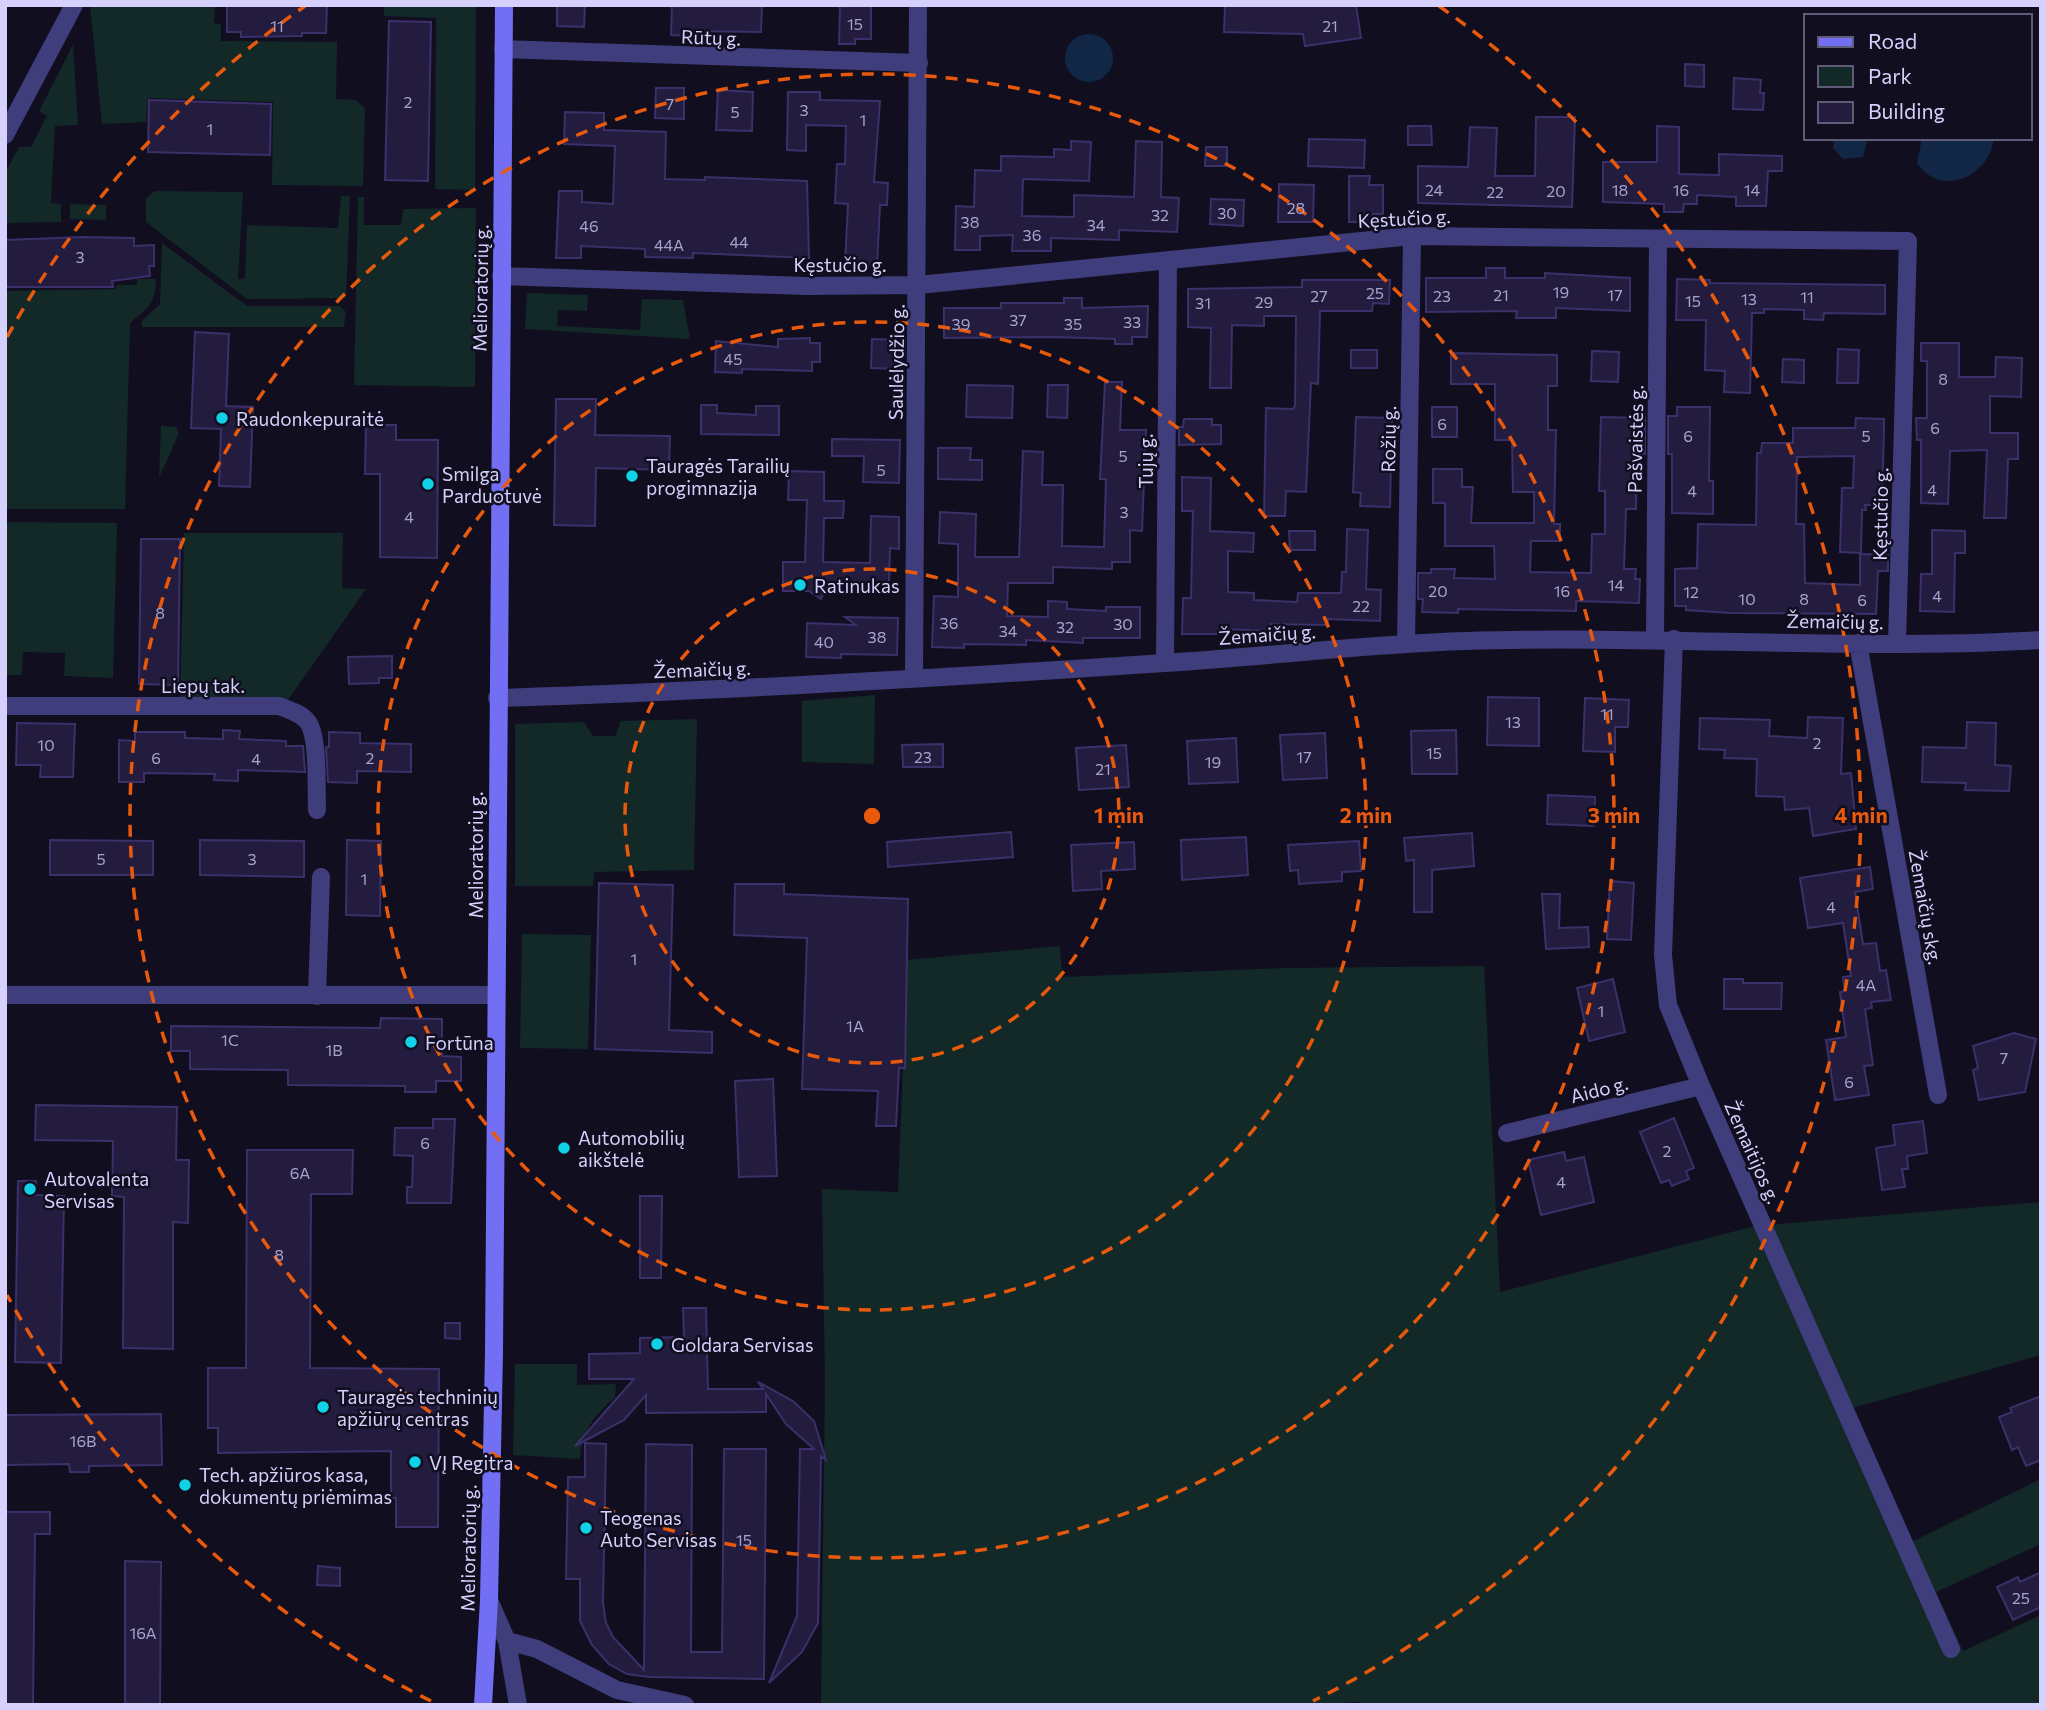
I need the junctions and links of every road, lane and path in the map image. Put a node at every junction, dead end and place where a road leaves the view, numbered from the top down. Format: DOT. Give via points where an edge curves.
graph roads {
  1 [pos="74,5"];
  2 [pos="504,5"];
  3 [pos="918,5"];
  4 [pos="503,49"];
  5 [pos="919,63"];
  6 [pos="5,135"];
  7 [pos="1412,236"];
  8 [pos="1658,239"];
  9 [pos="1168,260"];
  10 [pos="501,276"];
  11 [pos="918,285"];
  12 [pos="1655,638"];
  13 [pos="1674,639"];
  14 [pos="2041,640"];
  15 [pos="1406,643"];
  16 [pos="1858,643"];
  17 [pos="1898,644"];
  18 [pos="1165,663"];
  19 [pos="914,678"];
  20 [pos="497,698"];
  21 [pos="5,706"];
  22 [pos="317,810"];
  23 [pos="321,877"];
  24 [pos="5,995"];
  25 [pos="496,995"];
  26 [pos="317,996"];
  27 [pos="1701,1086"];
  28 [pos="1938,1095"];
  29 [pos="1507,1133"];
  30 [pos="489,1600"];
  31 [pos="507,1641"];
  32 [pos="1951,1649"];
  33 [pos="483,1705"];
  34 [pos="518,1705"];
  35 [pos="685,1705"];
  1 -- 6 [label="street"];
  2 -- 4 [label="main road, Melioratorių g."];
  3 -- 5 [label="street, Saulėlydžio g."];
  4 -- 5 [label="street, Rūtų g."];
  4 -- 10 [label="main road, Melioratorių g."];
  5 -- 11 [label="street, Saulėlydžio g."];
  7 -- 8 [label="street, Kęstučio g."];
  7 -- 9 [label="street, Kęstučio g."];
  7 -- 15 [label="street, Rožių g."];
  8 -- 12 [label="street, Pašvaistės g."];
  8 -- 17 [label="street, Kęstučio g." via="1908,241"];
  9 -- 11 [label="street, Kęstučio g."];
  9 -- 18 [label="street, Tujų g."];
  10 -- 11 [label="street, Kęstučio g."];
  10 -- 20 [label="main road, Melioratorių g."];
  11 -- 19 [label="street, Saulėlydžio g."];
  12 -- 13 [label="street, Žemaičių g."];
  12 -- 15 [label="street, Žemaičių g."];
  13 -- 16 [label="street, Žemaičių g."];
  13 -- 27 [label="street, Žemaitijos g." via="1663,977 1668,1005"];
  14 -- 17 [label="street, Žemaičių g."];
  15 -- 18 [label="street, Žemaičių g."];
  16 -- 17 [label="street, Žemaičių g."];
  16 -- 28 [label="street, Žemaičių skg."];
  18 -- 19 [label="street, Žemaičių g."];
  19 -- 20 [label="street, Žemaičių g."];
  20 -- 25 [label="main road, Melioratorių g."];
  21 -- 22 [label="street, Liepų tak." via="279,706 308,722 313,736"];
  23 -- 26 [label="street"];
  24 -- 26 [label="street"];
  25 -- 26 [label="street"];
  25 -- 30 [label="main road, Melioratorių g."];
  27 -- 29 [label="street, Aido g."];
  27 -- 32 [label="street, Žemaitijos g."];
  30 -- 31 [label="street"];
  30 -- 33 [label="main road, Melioratorių g."];
  31 -- 34 [label="street"];
  31 -- 35 [label="street" via="537,1649 617,1690"];
}
